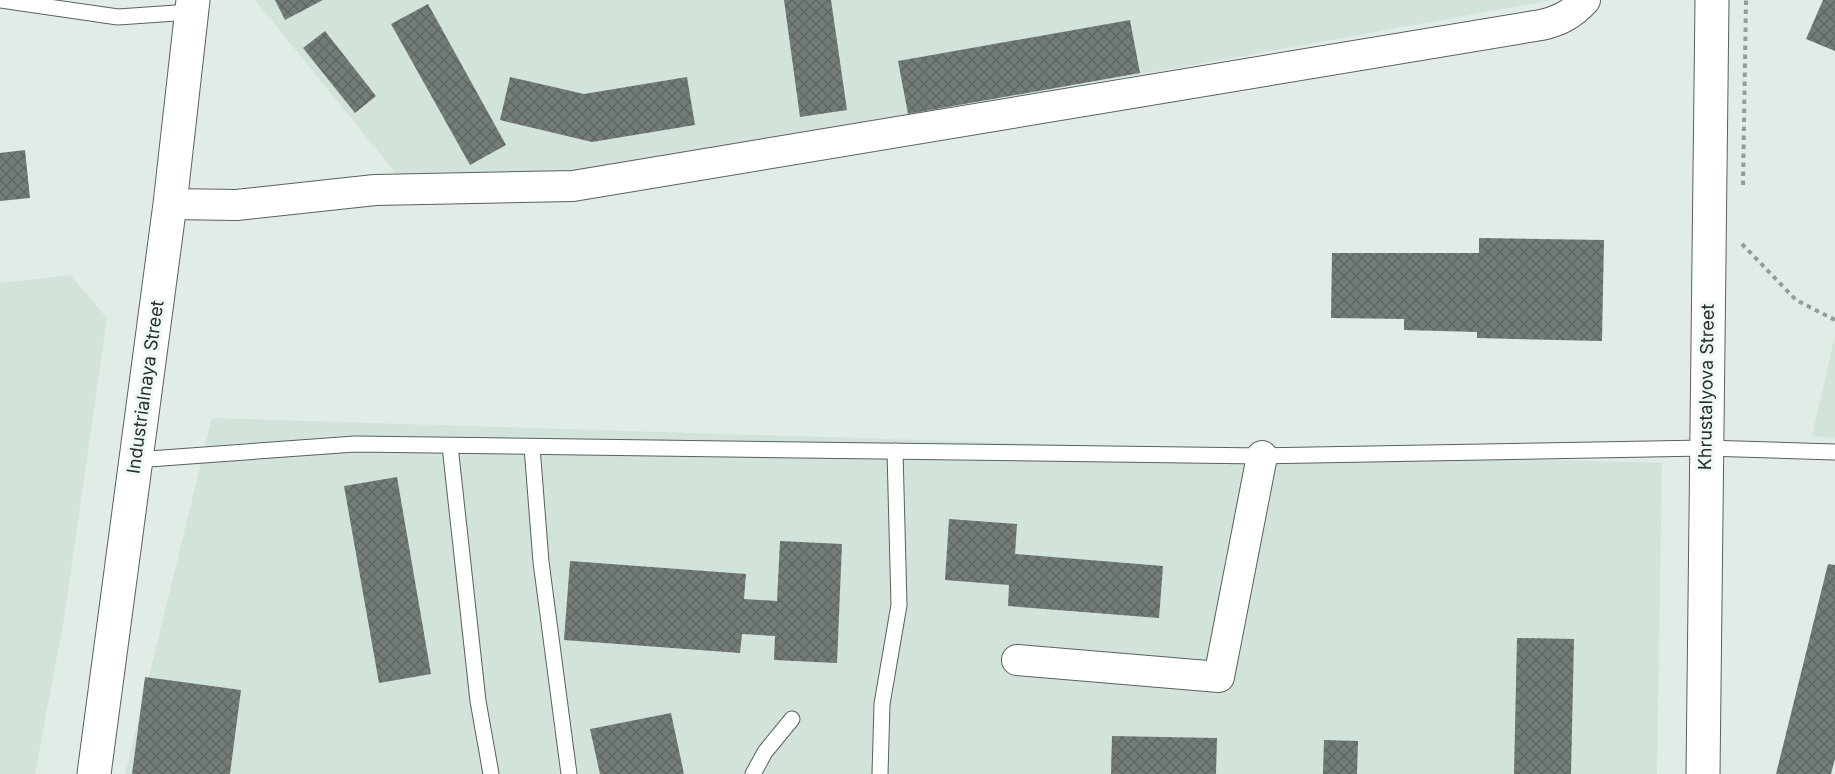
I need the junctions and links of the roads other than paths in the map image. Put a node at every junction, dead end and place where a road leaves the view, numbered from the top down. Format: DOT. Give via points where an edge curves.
graph roads {
  1 [pos="0,0"];
  2 [pos="1585,0"];
  3 [pos="1712,0"];
  4 [pos="192,6"];
  5 [pos="170,204"];
  6 [pos="450,446"];
  7 [pos="532,447"];
  8 [pos="1704,448"];
  9 [pos="895,452"];
  10 [pos="1835,452"];
  11 [pos="1262,456"];
  12 [pos="134,460"];
  13 [pos="1017,660"];
  14 [pos="792,718"];
  15 [pos="94,774"];
  16 [pos="491,774"];
  17 [pos="569,774"];
  18 [pos="753,774"];
  19 [pos="880,774"];
  20 [pos="1703,774"];
  1 -- 4 [label="lane" via="118,17"];
  2 -- 5 [label="street" via="1558,21 1541,25 573,186 375,190 237,205"];
  3 -- 8 [label="main road, Khrustalyova Street"];
  4 -- 5 [label="main road, Industrialnaya Street"];
  5 -- 12 [label="main road, Industrialnaya Street"];
  6 -- 7 [label="lane"];
  6 -- 12 [label="lane" via="355,444"];
  6 -- 16 [label="lane" via="478,701"];
  7 -- 9 [label="lane"];
  7 -- 17 [label="lane" via="542,572"];
  8 -- 10 [label="lane"];
  8 -- 11 [label="lane"];
  8 -- 20 [label="main road, Khrustalyova Street"];
  9 -- 11 [label="lane"];
  9 -- 19 [label="lane" via="899,605 882,704"];
  11 -- 13 [label="street" via="1219,677"];
  12 -- 15 [label="main road, Industrialnaya Street"];
  14 -- 18 [label="lane"];
}
